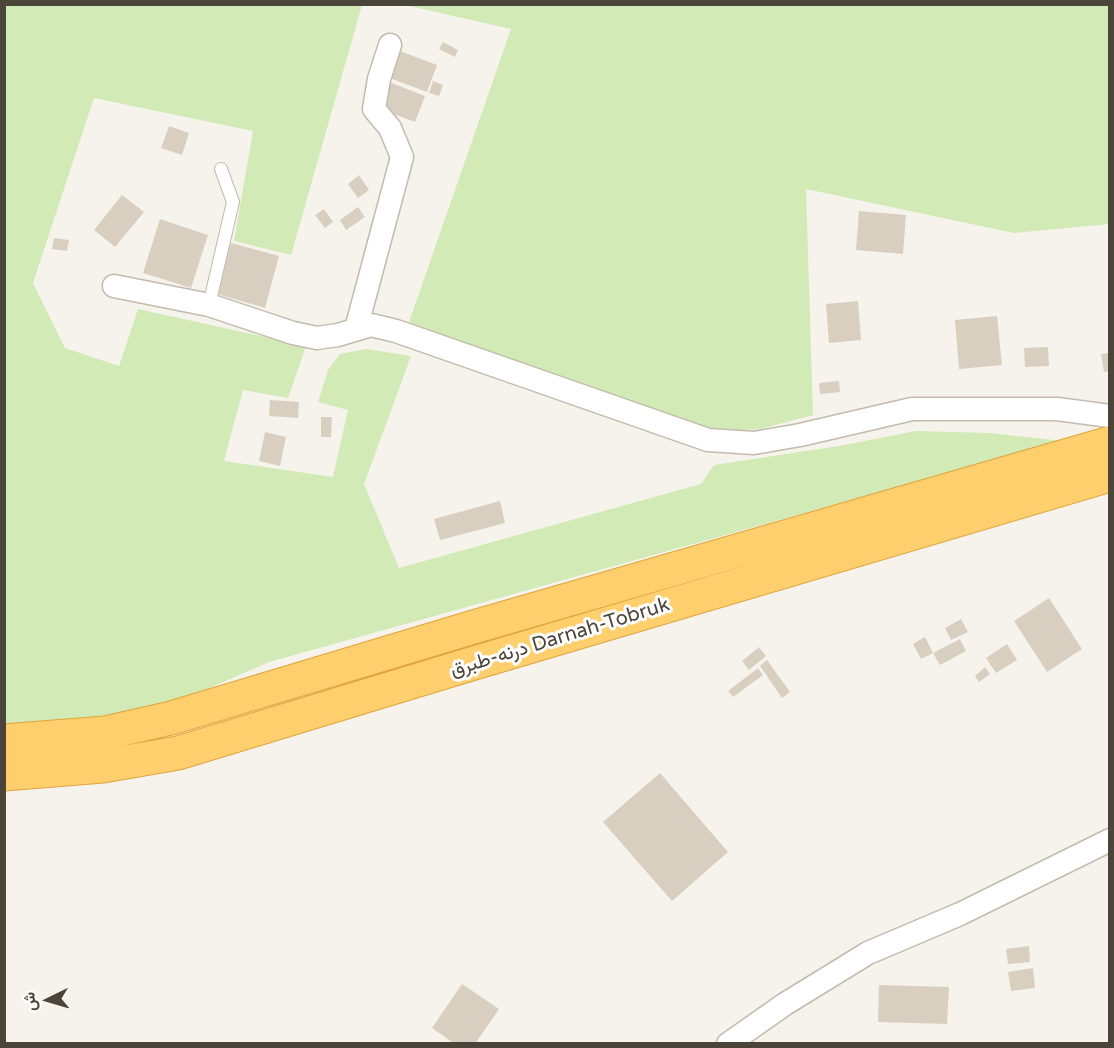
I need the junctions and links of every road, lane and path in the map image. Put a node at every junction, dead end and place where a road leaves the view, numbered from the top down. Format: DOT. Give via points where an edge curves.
graph roads {
  1 [pos="390,45"];
  2 [pos="222,169"];
  3 [pos="114,286"];
  4 [pos="208,305"];
  5 [pos="356,329"];
  6 [pos="1110,416"];
  7 [pos="1110,443"];
  8 [pos="1110,475"];
  9 [pos="4,741"];
  10 [pos="4,774"];
  11 [pos="1110,840"];
  12 [pos="728,1044"];
  1 -- 5 [label="street" via="374,109 390,128 402,157"];
  2 -- 4 [label="lane" via="233,202"];
  3 -- 4 [label="street"];
  4 -- 5 [label="street" via="317,338"];
  5 -- 6 [label="street" via="371,325 396,331 717,441 754,443 912,409 1057,409"];
  7 -- 9 [label="highway, درنه-طبرق Darnah-Tobruk" via="481,624 171,718 105,734"];
  8 -- 10 [label="highway, درنه-طبرق Darnah-Tobruk" via="178,753 103,766"];
  11 -- 12 [label="street" via="960,914 868,953"];
}
